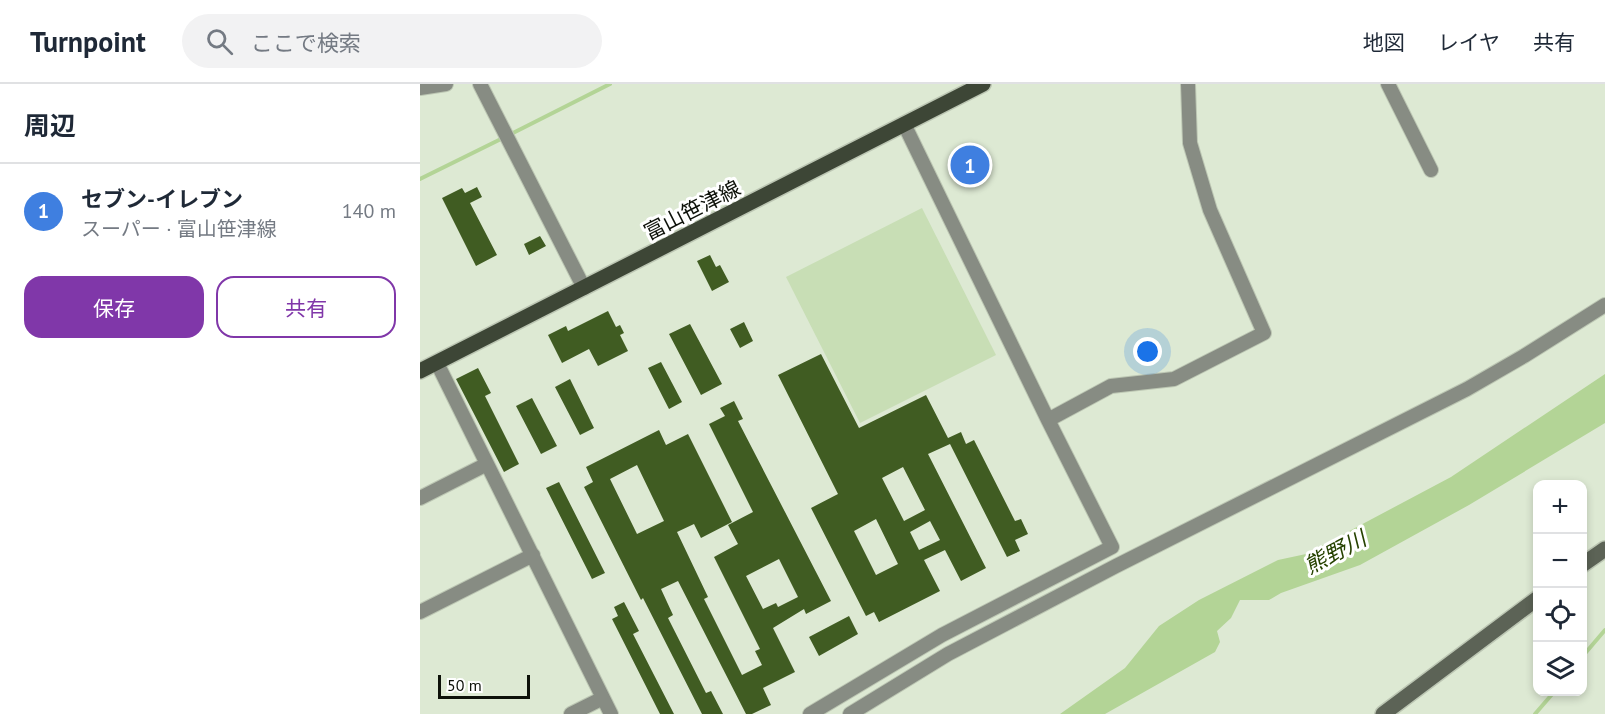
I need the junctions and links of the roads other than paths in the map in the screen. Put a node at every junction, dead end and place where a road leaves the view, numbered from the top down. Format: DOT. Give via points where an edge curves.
graph roads {
  1 [pos="446,84"];
  2 [pos="480,84"];
  3 [pos="983,84"];
  4 [pos="1188,84"];
  5 [pos="1388,84"];
  6 [pos="420,88"];
  7 [pos="904,124"];
  8 [pos="1431,170"];
  9 [pos="585,288"];
  10 [pos="1605,304"];
  11 [pos="437,363"];
  12 [pos="420,371"];
  13 [pos="1047,420"];
  14 [pos="487,464"];
  15 [pos="420,498"];
  16 [pos="1605,549"];
  17 [pos="532,555"];
  18 [pos="1587,562"];
  19 [pos="1533,602"];
  20 [pos="420,612"];
  21 [pos="603,698"];
  22 [pos="571,714"];
  23 [pos="611,714"];
  24 [pos="810,714"];
  25 [pos="850,714"];
  26 [pos="1383,714"];
  1 -- 6 [label="street"];
  2 -- 9 [label="street"];
  3 -- 7 [label="main road, 富山笹津線"];
  4 -- 13 [label="street" via="1190,143 1210,210 1264,333 1174,379 1112,386"];
  5 -- 8 [label="street"];
  7 -- 9 [label="main road, 富山笹津線"];
  7 -- 13 [label="street"];
  9 -- 11 [label="main road, 富山笹津線"];
  10 -- 25 [label="street" via="1467,389 958,648"];
  11 -- 12 [label="main road, 富山笹津線"];
  11 -- 14 [label="street"];
  13 -- 24 [label="street" via="1112,547 942,635"];
  14 -- 15 [label="street"];
  14 -- 17 [label="street"];
  16 -- 18 [label="street"];
  17 -- 20 [label="street"];
  17 -- 21 [label="street"];
  19 -- 26 [label="street"];
  21 -- 22 [label="street"];
  21 -- 23 [label="street"];
}
